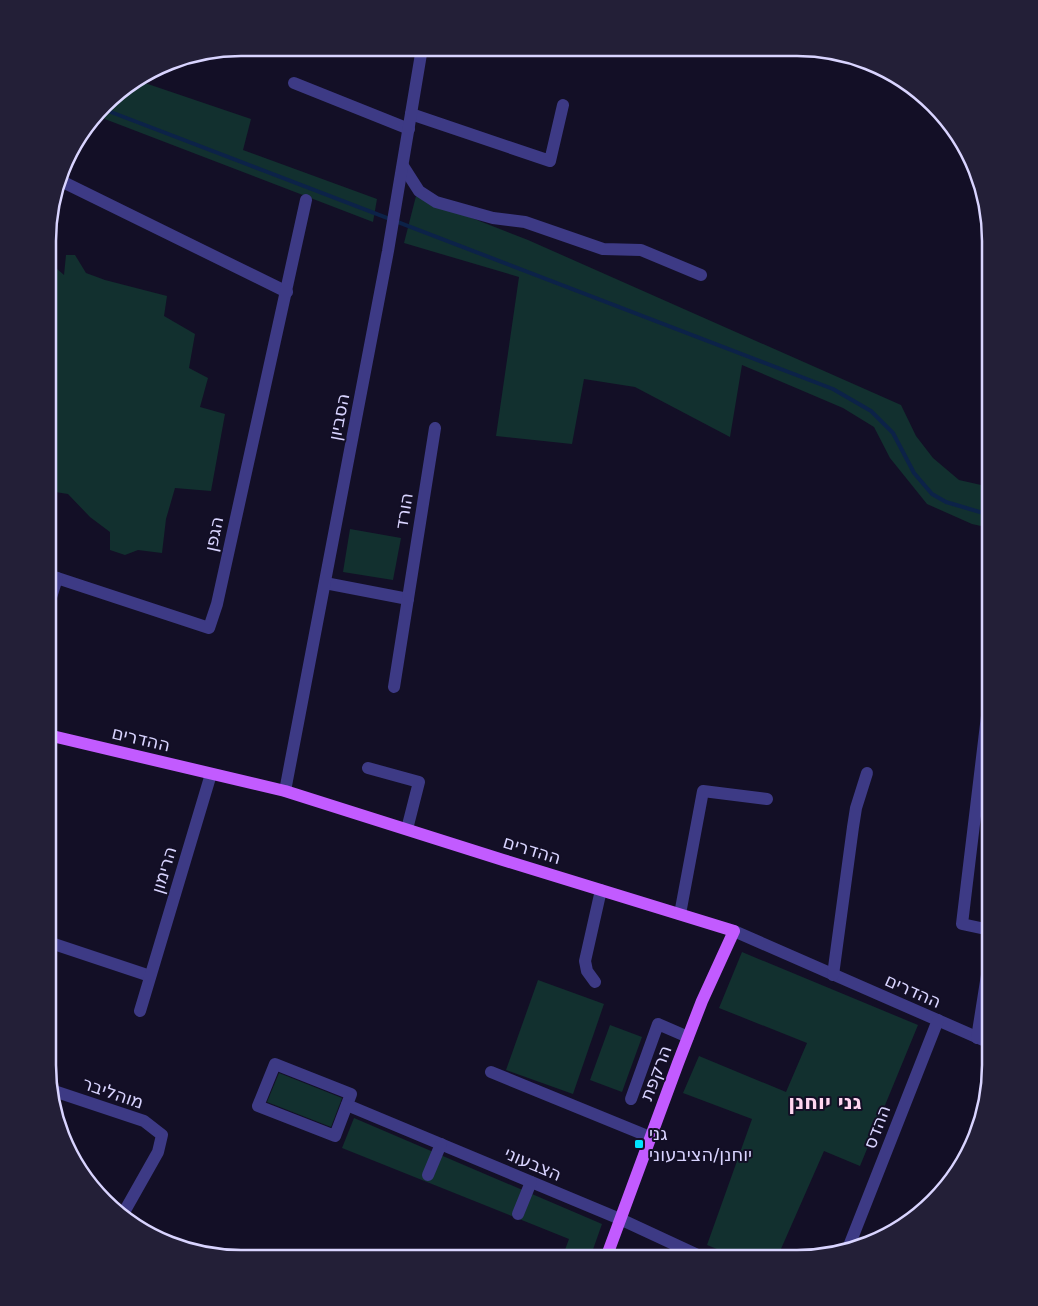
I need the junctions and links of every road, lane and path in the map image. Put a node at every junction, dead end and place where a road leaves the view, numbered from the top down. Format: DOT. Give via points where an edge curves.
graph roads {
  1 [pos="421,56"];
  2 [pos="294,83"];
  3 [pos="563,105"];
  4 [pos="411,114"];
  5 [pos="409,129"];
  6 [pos="403,166"];
  7 [pos="66,183"];
  8 [pos="306,200"];
  9 [pos="701,276"];
  10 [pos="287,292"];
  11 [pos="435,428"];
  12 [pos="56,577"];
  13 [pos="325,583"];
  14 [pos="408,599"];
  15 [pos="394,687"];
  16 [pos="56,737"];
  17 [pos="982,758"];
  18 [pos="368,768"];
  19 [pos="867,773"];
  20 [pos="211,774"];
  21 [pos="285,791"];
  22 [pos="767,799"];
  23 [pos="406,829"];
  24 [pos="601,890"];
  25 [pos="680,914"];
  26 [pos="982,928"];
  27 [pos="734,930"];
  28 [pos="56,945"];
  29 [pos="834,975"];
  30 [pos="150,976"];
  31 [pos="595,982"];
  32 [pos="982,1006"];
  33 [pos="140,1010"];
  34 [pos="938,1020"];
  35 [pos="688,1037"];
  36 [pos="977,1038"];
  37 [pos="982,1040"];
  38 [pos="491,1072"];
  39 [pos="59,1093"];
  40 [pos="631,1099"];
  41 [pos="347,1105"];
  42 [pos="650,1137"];
  43 [pos="441,1144"];
  44 [pos="428,1175"];
  45 [pos="530,1182"];
  46 [pos="126,1209"];
  47 [pos="518,1214"];
  48 [pos="620,1219"];
  49 [pos="851,1241"];
  50 [pos="609,1250"];
  51 [pos="687,1250"];
  1 -- 4 [label="street, הסביון"];
  2 -- 5 [label="street"];
  3 -- 4 [label="street" via="550,161"];
  4 -- 5 [label="street, הסביון"];
  5 -- 6 [label="street, הסביון"];
  6 -- 9 [label="street" via="419,191 436,202 493,218 526,222 603,249 641,250"];
  6 -- 13 [label="street, הסביון"];
  7 -- 10 [label="street"];
  8 -- 10 [label="street, הגפן"];
  10 -- 12 [label="street, הגפן" via="209,628"];
  11 -- 14 [label="street, הורד"];
  13 -- 14 [label="street"];
  13 -- 21 [label="street, הסביון"];
  14 -- 15 [label="street, הורד"];
  16 -- 20 [label="main road, ההדרים"];
  17 -- 26 [label="street" via="962,924"];
  18 -- 23 [label="street" via="419,782"];
  19 -- 29 [label="street" via="856,808"];
  20 -- 21 [label="main road, ההדרים"];
  20 -- 30 [label="street, הרימון"];
  21 -- 23 [label="main road, ההדרים"];
  22 -- 25 [label="street" via="703,791"];
  23 -- 24 [label="main road, ההדרים"];
  24 -- 25 [label="main road, ההדרים"];
  24 -- 31 [label="street" via="585,961"];
  25 -- 27 [label="main road, ההדרים"];
  27 -- 29 [label="street, ההדרים"];
  27 -- 35 [label="main road, הרקפת"];
  28 -- 30 [label="street"];
  29 -- 34 [label="street, ההדרים"];
  30 -- 33 [label="street, הרימון"];
  32 -- 36 [label="street"];
  34 -- 36 [label="street, ההדרים"];
  34 -- 49 [label="street, ההדס"];
  35 -- 40 [label="street" via="658,1024"];
  35 -- 42 [label="main road, הרקפת"];
  36 -- 37 [label="street, ההדרים"];
  38 -- 42 [label="street"];
  39 -- 46 [label="street, מוהליבר" via="144,1121 162,1135 158,1152"];
  41 -- 41 [label="street" via="351,1094 275,1064 258,1106 335,1136"];
  41 -- 43 [label="street, הצבעוני"];
  42 -- 48 [label="main road, הרקפת"];
  43 -- 44 [label="street"];
  43 -- 45 [label="street, הצבעוני"];
  45 -- 47 [label="street"];
  45 -- 48 [label="street, הצבעוני"];
  48 -- 50 [label="main road, הרקפת"];
  48 -- 51 [label="street, הצבעוני"];
}
